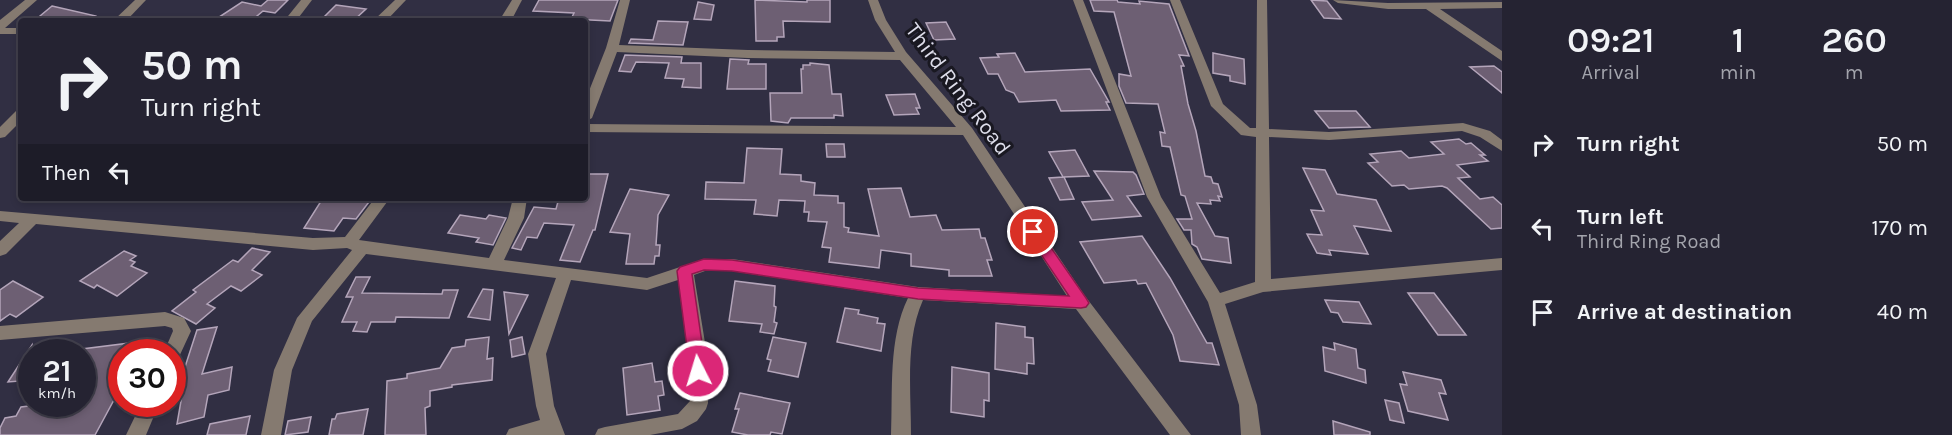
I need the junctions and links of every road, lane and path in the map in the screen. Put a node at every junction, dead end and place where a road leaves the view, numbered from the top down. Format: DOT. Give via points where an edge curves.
graph roads {
  1 [pos="32,0"];
  2 [pos="141,0"];
  3 [pos="307,0"];
  4 [pos="401,0"];
  5 [pos="517,0"];
  6 [pos="625,0"];
  7 [pos="873,0"];
  8 [pos="1078,0"];
  9 [pos="1175,0"];
  10 [pos="1262,0"];
  11 [pos="1338,0"];
  12 [pos="1502,5"];
  13 [pos="1430,6"];
  14 [pos="122,18"];
  15 [pos="292,18"];
  16 [pos="382,18"];
  17 [pos="507,18"];
  18 [pos="0,26"];
  19 [pos="0,31"];
  20 [pos="18,31"];
  21 [pos="612,48"];
  22 [pos="902,56"];
  23 [pos="1502,57"];
  24 [pos="588,110"];
  25 [pos="18,117"];
  26 [pos="588,128"];
  27 [pos="967,131"];
  28 [pos="0,134"];
  29 [pos="1263,135"];
  30 [pos="1502,147"];
  31 [pos="381,201"];
  32 [pos="519,201"];
  33 [pos="0,216"];
  34 [pos="32,220"];
  35 [pos="355,245"];
  36 [pos="0,250"];
  37 [pos="495,264"];
  38 [pos="1502,264"];
  39 [pos="685,271"];
  40 [pos="566,273"];
  41 [pos="1263,286"];
  42 [pos="918,293"];
  43 [pos="1216,302"];
  44 [pos="1081,303"];
  45 [pos="0,333"];
  46 [pos="179,339"];
  47 [pos="144,417"];
  48 [pos="554,430"];
  49 [pos="136,435"];
  50 [pos="271,435"];
  51 [pos="516,435"];
  52 [pos="605,435"];
  53 [pos="901,435"];
  54 [pos="1181,435"];
  55 [pos="1251,435"];
  1 -- 18 [label="street"];
  2 -- 14 [label="street"];
  3 -- 15 [label="street"];
  4 -- 16 [label="street"];
  5 -- 17 [label="street"];
  6 -- 21 [label="street"];
  7 -- 22 [label="street, Third Ring Road"];
  8 -- 43 [label="street" via="1154,197"];
  9 -- 29 [label="street" via="1217,106 1246,132"];
  10 -- 29 [label="street"];
  11 -- 13 [label="street"];
  12 -- 13 [label="street"];
  13 -- 23 [label="street"];
  19 -- 20 [label="street"];
  21 -- 22 [label="street"];
  21 -- 24 [label="street"];
  22 -- 27 [label="street, Third Ring Road"];
  25 -- 28 [label="street"];
  26 -- 27 [label="street"];
  27 -- 44 [label="street, Third Ring Road"];
  29 -- 30 [label="street" via="1329,136 1463,127 1485,134"];
  29 -- 41 [label="street"];
  31 -- 35 [label="street"];
  32 -- 37 [label="street"];
  33 -- 34 [label="street"];
  34 -- 35 [label="street"];
  34 -- 36 [label="street"];
  35 -- 37 [label="street"];
  35 -- 50 [label="street" via="305,318 283,370"];
  37 -- 40 [label="street"];
  38 -- 41 [label="street"];
  39 -- 40 [label="street" via="647,284"];
  39 -- 42 [label="street" via="704,265 732,265"];
  39 -- 52 [label="street" via="698,355 699,404 682,421"];
  40 -- 48 [label="street" via="537,354 545,406"];
  41 -- 43 [label="street"];
  42 -- 44 [label="street"];
  42 -- 53 [label="street" via="907,317"];
  43 -- 55 [label="street" via="1248,405"];
  44 -- 54 [label="street, Third Ring Road"];
  45 -- 46 [label="street" via="165,319 178,323 182,331"];
  47 -- 49 [label="street"];
  48 -- 51 [label="street"];
}
